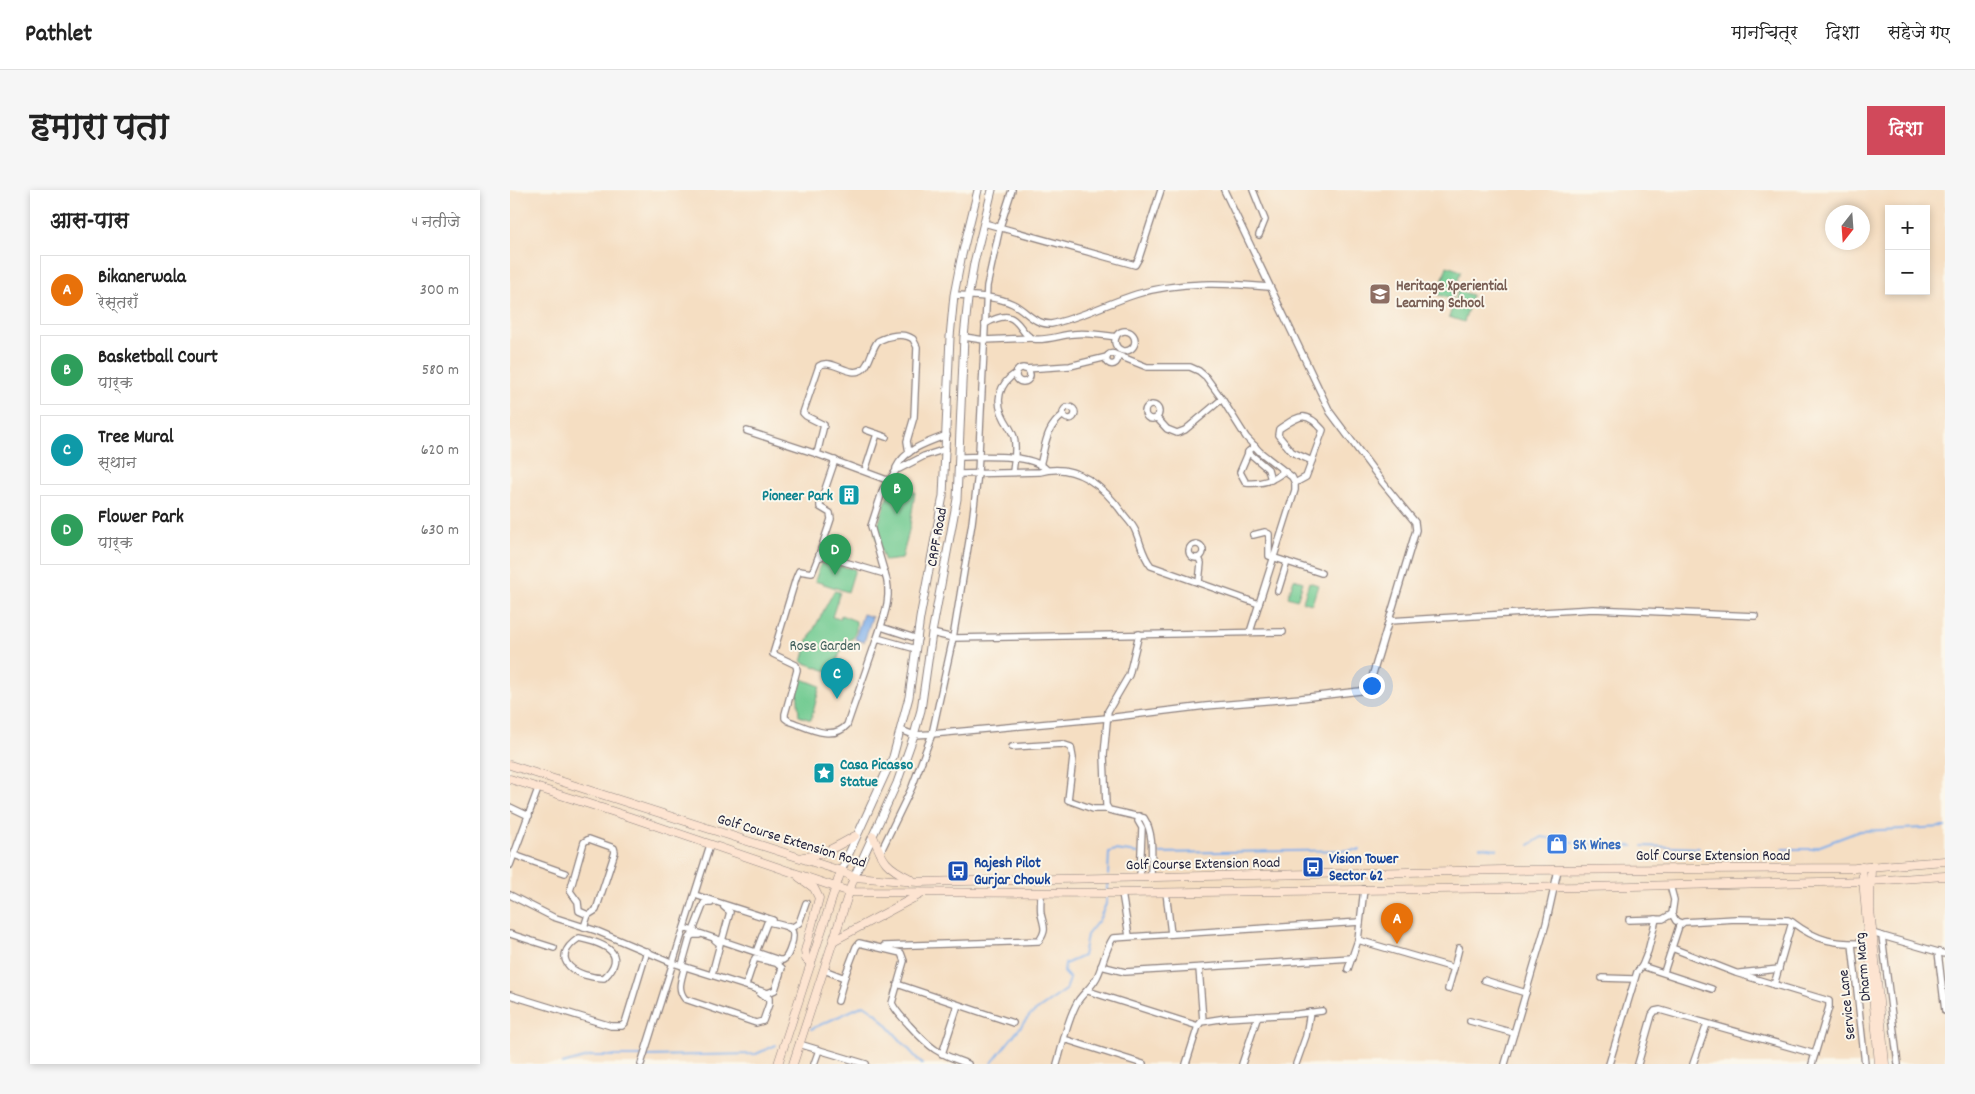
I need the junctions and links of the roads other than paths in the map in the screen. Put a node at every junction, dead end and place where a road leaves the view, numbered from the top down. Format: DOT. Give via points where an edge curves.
graph roads {
  1 [pos="978,190"];
  2 [pos="992,190"];
  3 [pos="1012,190"];
  4 [pos="1162,190"];
  5 [pos="1224,190"];
  6 [pos="1253,190"];
  7 [pos="984,223"];
  8 [pos="1000,227"];
  9 [pos="1260,234"];
  10 [pos="1269,288"];
  11 [pos="954,296"];
  12 [pos="968,296"];
  13 [pos="986,298"];
  14 [pos="985,324"];
  15 [pos="1116,337"];
  16 [pos="1033,338"];
  17 [pos="984,340"];
  18 [pos="964,341"];
  19 [pos="950,345"];
  20 [pos="1117,355"];
  21 [pos="1107,357"];
  22 [pos="1025,369"];
  23 [pos="1016,373"];
  24 [pos="1222,399"];
  25 [pos="1063,415"];
  26 [pos="1156,417"];
  27 [pos="866,430"];
  28 [pos="747,431"];
  29 [pos="878,434"];
  30 [pos="947,435"];
  31 [pos="886,437"];
  32 [pos="924,443"];
  33 [pos="1254,446"];
  34 [pos="946,449"];
  35 [pos="1248,452"];
  36 [pos="910,453"];
  37 [pos="816,454"];
  38 [pos="928,454"];
  39 [pos="959,457"];
  40 [pos="979,457"];
  41 [pos="1014,459"];
  42 [pos="835,460"];
  43 [pos="1312,461"];
  44 [pos="1040,465"];
  45 [pos="897,469"];
  46 [pos="1046,469"];
  47 [pos="865,471"];
  48 [pos="1284,471"];
  49 [pos="1013,472"];
  50 [pos="978,473"];
  51 [pos="958,474"];
  52 [pos="887,480"];
  53 [pos="1271,480"];
  54 [pos="1296,483"];
  55 [pos="1253,535"];
  56 [pos="818,558"];
  57 [pos="1199,558"];
  58 [pos="1274,558"];
  59 [pos="1286,562"];
  60 [pos="885,574"];
  61 [pos="1321,574"];
  62 [pos="1199,582"];
  63 [pos="1278,591"];
  64 [pos="1259,604"];
  65 [pos="1755,616"];
  66 [pos="1389,621"];
  67 [pos="880,627"];
  68 [pos="1250,632"];
  69 [pos="1283,632"];
  70 [pos="932,633"];
  71 [pos="1139,634"];
  72 [pos="877,638"];
  73 [pos="953,638"];
  74 [pos="918,639"];
  75 [pos="916,649"];
  76 [pos="1107,718"];
  77 [pos="901,730"];
  78 [pos="932,734"];
  79 [pos="914,735"];
  80 [pos="1012,747"];
  81 [pos="510,765"];
  82 [pos="510,779"];
  83 [pos="538,789"];
  84 [pos="510,808"];
  85 [pos="1107,809"];
  86 [pos="529,816"];
  87 [pos="1140,816"];
  88 [pos="855,836"];
  89 [pos="873,836"];
  90 [pos="710,845"];
  91 [pos="880,853"];
  92 [pos="514,855"];
  93 [pos="799,858"];
  94 [pos="1945,861"];
  95 [pos="510,865"];
  96 [pos="1871,867"];
  97 [pos="1862,868"];
  98 [pos="1558,870"];
  99 [pos="841,871"];
  100 [pos="565,873"];
  101 [pos="798,874"];
  102 [pos="1945,876"];
  103 [pos="854,877"];
  104 [pos="1140,877"];
  105 [pos="1151,877"];
  106 [pos="1012,880"];
  107 [pos="1866,881"];
  108 [pos="918,882"];
  109 [pos="1670,885"];
  110 [pos="836,886"];
  111 [pos="1556,886"];
  112 [pos="1364,890"];
  113 [pos="850,892"];
  114 [pos="1166,892"];
  115 [pos="923,893"];
  116 [pos="1013,893"];
  117 [pos="1040,893"];
  118 [pos="1122,893"];
  119 [pos="510,895"];
  120 [pos="695,895"];
  121 [pos="806,903"];
  122 [pos="1672,914"];
  123 [pos="588,915"];
  124 [pos="1656,919"];
  125 [pos="1629,920"];
  126 [pos="1360,922"];
  127 [pos="1792,922"];
  128 [pos="1681,923"];
  129 [pos="584,927"];
  130 [pos="684,928"];
  131 [pos="597,931"];
  132 [pos="693,931"];
  133 [pos="1872,932"];
  134 [pos="510,934"];
  135 [pos="1171,934"];
  136 [pos="1129,936"];
  137 [pos="1882,936"];
  138 [pos="1358,940"];
  139 [pos="594,941"];
  140 [pos="722,941"];
  141 [pos="833,941"];
  142 [pos="1867,943"];
  143 [pos="1852,944"];
  144 [pos="877,947"];
  145 [pos="554,948"];
  146 [pos="1459,948"];
  147 [pos="1672,948"];
  148 [pos="647,951"];
  149 [pos="756,952"];
  150 [pos="1938,952"];
  151 [pos="1945,954"];
  152 [pos="1352,958"];
  153 [pos="673,964"];
  154 [pos="812,964"];
  155 [pos="1101,966"];
  156 [pos="1642,966"];
  157 [pos="683,967"];
  158 [pos="1199,968"];
  159 [pos="1454,968"];
  160 [pos="1348,969"];
  161 [pos="1779,969"];
  162 [pos="824,970"];
  163 [pos="1664,972"];
  164 [pos="1736,973"];
  165 [pos="712,974"];
  166 [pos="845,976"];
  167 [pos="1602,978"];
  168 [pos="1634,979"];
  169 [pos="1484,980"];
  170 [pos="897,984"];
  171 [pos="746,985"];
  172 [pos="1774,985"];
  173 [pos="1448,989"];
  174 [pos="1712,989"];
  175 [pos="1088,991"];
  176 [pos="1526,993"];
  177 [pos="510,995"];
  178 [pos="838,1001"];
  179 [pos="958,1005"];
  180 [pos="1322,1011"];
  181 [pos="1945,1011"];
  182 [pos="1310,1012"];
  183 [pos="1258,1016"];
  184 [pos="1470,1021"];
  185 [pos="1013,1023"];
  186 [pos="1201,1023"];
  187 [pos="1707,1024"];
  188 [pos="1514,1034"];
  189 [pos="1064,1039"];
  190 [pos="800,1044"];
  191 [pos="819,1050"];
  192 [pos="942,1054"];
  193 [pos="1815,1054"];
  194 [pos="643,1058"];
  195 [pos="778,1064"];
  196 [pos="793,1064"];
  197 [pos="814,1064"];
  198 [pos="866,1064"];
  199 [pos="968,1064"];
  200 [pos="1057,1064"];
  201 [pos="1143,1064"];
  202 [pos="1186,1064"];
  203 [pos="1242,1064"];
  204 [pos="1296,1064"];
  205 [pos="1505,1064"];
  206 [pos="1609,1064"];
  207 [pos="1638,1064"];
  208 [pos="1693,1064"];
  209 [pos="1812,1064"];
  210 [pos="1865,1064"];
  211 [pos="1879,1064"];
  212 [pos="1885,1064"];
  213 [pos="1898,1064"];
  1 -- 11 [label="street"];
  2 -- 7 [label="street, CRPF Road"];
  3 -- 8 [label="street"];
  4 -- 8 [label="street" via="1135,265"];
  5 -- 10 [label="street"];
  6 -- 9 [label="street" via="1265,220"];
  7 -- 8 [label="street"];
  7 -- 12 [label="street, CRPF Road"];
  8 -- 13 [label="street"];
  10 -- 13 [label="street" via="1174,285 1137,294 1051,324 1038,322 1006,301"];
  10 -- 66 [label="street" via="1330,412 1415,522 1416,530"];
  11 -- 12 [label="street"];
  11 -- 19 [label="street"];
  12 -- 13 [label="street"];
  12 -- 18 [label="street, CRPF Road"];
  13 -- 14 [label="street"];
  14 -- 16 [label="street" via="1012,318"];
  14 -- 17 [label="street"];
  15 -- 16 [label="street" via="1078,334"];
  16 -- 17 [label="street"];
  17 -- 18 [label="street"];
  17 -- 40 [label="street"];
  18 -- 19 [label="street"];
  18 -- 39 [label="street, CRPF Road"];
  19 -- 30 [label="street"];
  20 -- 21 [label="street" via="1110,353"];
  20 -- 21 [label="street" via="1118,361 1113,364"];
  20 -- 24 [label="street" via="1147,367 1194,368 1206,377"];
  21 -- 22 [label="street" via="1070,366"];
  22 -- 23 [label="street" via="1021,368"];
  22 -- 23 [label="street" via="1029,376 1025,381 1018,380"];
  23 -- 41 [label="street" via="1003,384 998,402 1015,438"];
  24 -- 26 [label="street" via="1177,433"];
  24 -- 33 [label="street"];
  25 -- 44 [label="street" via="1049,430"];
  27 -- 29 [label="street"];
  28 -- 37 [label="street"];
  29 -- 31 [label="street"];
  29 -- 47 [label="street"];
  30 -- 32 [label="street"];
  30 -- 34 [label="street"];
  32 -- 36 [label="street"];
  32 -- 38 [label="street"];
  33 -- 35 [label="street"];
  33 -- 48 [label="street"];
  34 -- 38 [label="street"];
  34 -- 74 [label="street" via="943,496"];
  35 -- 53 [label="street" via="1268,469"];
  35 -- 53 [label="street" via="1240,472 1246,483"];
  36 -- 37 [label="street" via="907,441 914,417 917,347 913,338 904,335 878,341 866,366 859,371 824,364 819,366 804,413 824,426"];
  36 -- 45 [label="street" via="897,465"];
  37 -- 42 [label="street"];
  38 -- 45 [label="street"];
  39 -- 40 [label="street"];
  39 -- 51 [label="street, CRPF Road"];
  40 -- 41 [label="street"];
  40 -- 50 [label="street"];
  41 -- 44 [label="street"];
  41 -- 49 [label="street"];
  42 -- 47 [label="street"];
  42 -- 56 [label="street" via="820,504 830,513 831,519"];
  43 -- 43 [label="street" via="1323,430 1314,419 1303,415 1279,429 1278,434 1292,452"];
  43 -- 54 [label="street" via="1306,477"];
  44 -- 46 [label="street"];
  45 -- 52 [label="street"];
  46 -- 49 [label="street"];
  46 -- 62 [label="street" via="1070,472 1089,479 1109,496 1135,529 1151,566"];
  47 -- 52 [label="street"];
  48 -- 53 [label="street"];
  48 -- 54 [label="street"];
  49 -- 50 [label="street"];
  50 -- 51 [label="street"];
  50 -- 73 [label="street"];
  51 -- 70 [label="street, CRPF Road" via="953,524"];
  52 -- 60 [label="street" via="872,526"];
  54 -- 58 [label="street"];
  55 -- 58 [label="street" via="1270,534 1268,553"];
  56 -- 60 [label="street" via="828,557"];
  56 -- 72 [label="street" via="812,574 801,570 796,578 773,654 796,665 785,714 789,722 825,733 842,730 847,725"];
  57 -- 62 [label="street"];
  58 -- 59 [label="street"];
  58 -- 64 [label="street"];
  59 -- 61 [label="street"];
  59 -- 63 [label="street"];
  60 -- 67 [label="street" via="888,592"];
  62 -- 64 [label="street"];
  64 -- 68 [label="street"];
  65 -- 66 [label="street" via="1593,609"];
  66 -- 76 [label="street" via="1366,689"];
  67 -- 72 [label="street"];
  67 -- 74 [label="street"];
  68 -- 69 [label="street"];
  68 -- 71 [label="street"];
  70 -- 73 [label="street"];
  70 -- 79 [label="street, CRPF Road" via="921,710"];
  71 -- 73 [label="street"];
  71 -- 76 [label="street" via="1129,674 1110,706"];
  72 -- 75 [label="street"];
  73 -- 78 [label="street"];
  74 -- 75 [label="street"];
  75 -- 77 [label="street"];
  76 -- 78 [label="street"];
  76 -- 85 [label="street" via="1104,755"];
  77 -- 79 [label="street"];
  77 -- 88 [label="street" via="893,756"];
  78 -- 79 [label="street"];
  78 -- 91 [label="street" via="912,787"];
  79 -- 89 [label="street, CRPF Road"];
  80 -- 85 [label="street" via="1062,744 1071,747 1073,758 1068,800 1093,809"];
  81 -- 93 [label="main road, Golf Course Extension Road"];
  82 -- 83 [label="main road, Golf Course Extension Road"];
  83 -- 86 [label="street"];
  83 -- 90 [label="main road, Golf Course Extension Road"];
  84 -- 86 [label="street"];
  85 -- 87 [label="street"];
  86 -- 92 [label="street"];
  87 -- 104 [label="street"];
  87 -- 105 [label="street" via="1148,824 1150,834"];
  88 -- 93 [label="main road" via="812,857"];
  88 -- 99 [label="street"];
  89 -- 91 [label="main road"];
  89 -- 103 [label="street, CRPF Road"];
  90 -- 101 [label="main road, Golf Course Extension Road"];
  90 -- 120 [label="street"];
  91 -- 108 [label="main road" via="884,862 897,872"];
  92 -- 95 [label="street"];
  92 -- 100 [label="street"];
  93 -- 99 [label="main road, Golf Course Extension Road"];
  94 -- 96 [label="main road, Golf Course Extension Road"];
  96 -- 97 [label="main road, Golf Course Extension Road"];
  96 -- 107 [label="main road, Dharm Marg"];
  97 -- 98 [label="main road, Golf Course Extension Road"];
  97 -- 107 [label="main road, Dharm Marg"];
  98 -- 105 [label="main road, Golf Course Extension Road"];
  98 -- 111 [label="street"];
  99 -- 103 [label="main road, Golf Course Extension Road"];
  99 -- 110 [label="main road"];
  101 -- 110 [label="main road, Golf Course Extension Road"];
  101 -- 154 [label="main road" via="814,888 819,898 805,951 806,959"];
  102 -- 107 [label="main road, Golf Course Extension Road"];
  103 -- 108 [label="main road, Golf Course Extension Road"];
  103 -- 113 [label="main road"];
  104 -- 105 [label="main road, Golf Course Extension Road"];
  104 -- 106 [label="main road, Golf Course Extension Road"];
  106 -- 108 [label="main road, Golf Course Extension Road"];
  106 -- 116 [label="main road"];
  107 -- 109 [label="main road, Golf Course Extension Road"];
  107 -- 133 [label="main road, Dharm Marg"];
  107 -- 142 [label="main road, Dharm Marg"];
  109 -- 111 [label="main road, Golf Course Extension Road"];
  109 -- 122 [label="street" via="1674,900"];
  110 -- 113 [label="main road, Golf Course Extension Road"];
  110 -- 154 [label="main road"];
  111 -- 112 [label="main road, Golf Course Extension Road"];
  111 -- 176 [label="street"];
  112 -- 114 [label="main road, Golf Course Extension Road"];
  112 -- 126 [label="street"];
  113 -- 115 [label="main road, Golf Course Extension Road"];
  113 -- 141 [label="main road"];
  114 -- 118 [label="main road, Golf Course Extension Road"];
  114 -- 135 [label="street"];
  115 -- 116 [label="main road, Golf Course Extension Road"];
  115 -- 141 [label="main road"];
  116 -- 117 [label="main road, Golf Course Extension Road"];
  117 -- 118 [label="main road, Golf Course Extension Road"];
  117 -- 144 [label="street" via="1046,928 1039,941"];
  118 -- 136 [label="street"];
  119 -- 129 [label="street" via="552,917"];
  120 -- 121 [label="street" via="793,927"];
  120 -- 130 [label="street"];
  122 -- 124 [label="street"];
  122 -- 128 [label="street"];
  123 -- 123 [label="street" via="596,910 615,852 614,848 589,839 584,842 570,891 578,902 579,911"];
  123 -- 129 [label="street"];
  124 -- 125 [label="street"];
  124 -- 156 [label="street"];
  126 -- 135 [label="street"];
  126 -- 138 [label="street"];
  127 -- 128 [label="street" via="1765,918"];
  127 -- 143 [label="street" via="1819,939"];
  127 -- 161 [label="street"];
  128 -- 147 [label="street"];
  129 -- 131 [label="street"];
  130 -- 132 [label="street"];
  130 -- 153 [label="street"];
  131 -- 139 [label="street"];
  131 -- 148 [label="street"];
  132 -- 140 [label="street"];
  132 -- 140 [label="street" via="704,903 727,908 730,916"];
  133 -- 137 [label="street"];
  133 -- 212 [label="main road, Dharm Marg"];
  134 -- 145 [label="street"];
  135 -- 136 [label="street"];
  136 -- 155 [label="street" via="1113,938"];
  137 -- 150 [label="street"];
  137 -- 213 [label="street"];
  138 -- 152 [label="street"];
  138 -- 159 [label="street"];
  139 -- 139 [label="street" via="579,938 569,945 565,954 567,964 574,971 604,978 616,958 612,951"];
  140 -- 149 [label="street"];
  141 -- 162 [label="main road"];
  142 -- 143 [label="street"];
  142 -- 211 [label="main road, Dharm Marg"];
  143 -- 210 [label="street, Service Lane"];
  144 -- 166 [label="street" via="863,943 857,945"];
  144 -- 170 [label="street" via="898,952 904,957"];
  146 -- 159 [label="street"];
  147 -- 163 [label="street"];
  147 -- 164 [label="street"];
  148 -- 153 [label="street"];
  148 -- 177 [label="street" via="622,1026 611,1026"];
  149 -- 149 [label="street" via="785,960 794,931 767,923"];
  150 -- 151 [label="street"];
  150 -- 181 [label="street"];
  152 -- 158 [label="street"];
  152 -- 160 [label="street"];
  153 -- 157 [label="street"];
  153 -- 194 [label="street"];
  154 -- 195 [label="main road"];
  155 -- 158 [label="street" via="1125,972"];
  155 -- 175 [label="street"];
  156 -- 163 [label="street"];
  156 -- 168 [label="street"];
  157 -- 157 [label="street" via="679,986 685,999 756,1022 762,1021 769,1004 767,996"];
  157 -- 165 [label="street"];
  157 -- 165 [label="street" via="693,934 720,944"];
  158 -- 186 [label="street"];
  159 -- 173 [label="street"];
  161 -- 164 [label="street"];
  161 -- 172 [label="street"];
  162 -- 166 [label="street"];
  162 -- 190 [label="main road"];
  163 -- 174 [label="street"];
  164 -- 172 [label="street"];
  165 -- 171 [label="street"];
  166 -- 178 [label="street"];
  167 -- 168 [label="street"];
  168 -- 206 [label="street"];
  169 -- 176 [label="street"];
  170 -- 179 [label="street"];
  170 -- 192 [label="street" via="892,1003 896,1011 928,1046"];
  171 -- 171 [label="street" via="755,958 776,963 782,968 773,992"];
  172 -- 193 [label="street" via="1829,1001"];
  175 -- 186 [label="street"];
  175 -- 189 [label="street" via="1074,1009"];
  176 -- 188 [label="street"];
  179 -- 185 [label="street"];
  179 -- 192 [label="street"];
  180 -- 182 [label="street"];
  182 -- 183 [label="street"];
  182 -- 204 [label="street"];
  183 -- 186 [label="street"];
  183 -- 203 [label="street"];
  184 -- 188 [label="street"];
  186 -- 202 [label="street"];
  187 -- 193 [label="street"];
  187 -- 207 [label="street" via="1655,1011"];
  187 -- 208 [label="street"];
  188 -- 205 [label="street"];
  189 -- 200 [label="street"];
  189 -- 201 [label="street"];
  190 -- 191 [label="street"];
  190 -- 196 [label="main road"];
  191 -- 197 [label="street"];
  191 -- 198 [label="street"];
  192 -- 199 [label="street"];
  193 -- 209 [label="street"];
}
